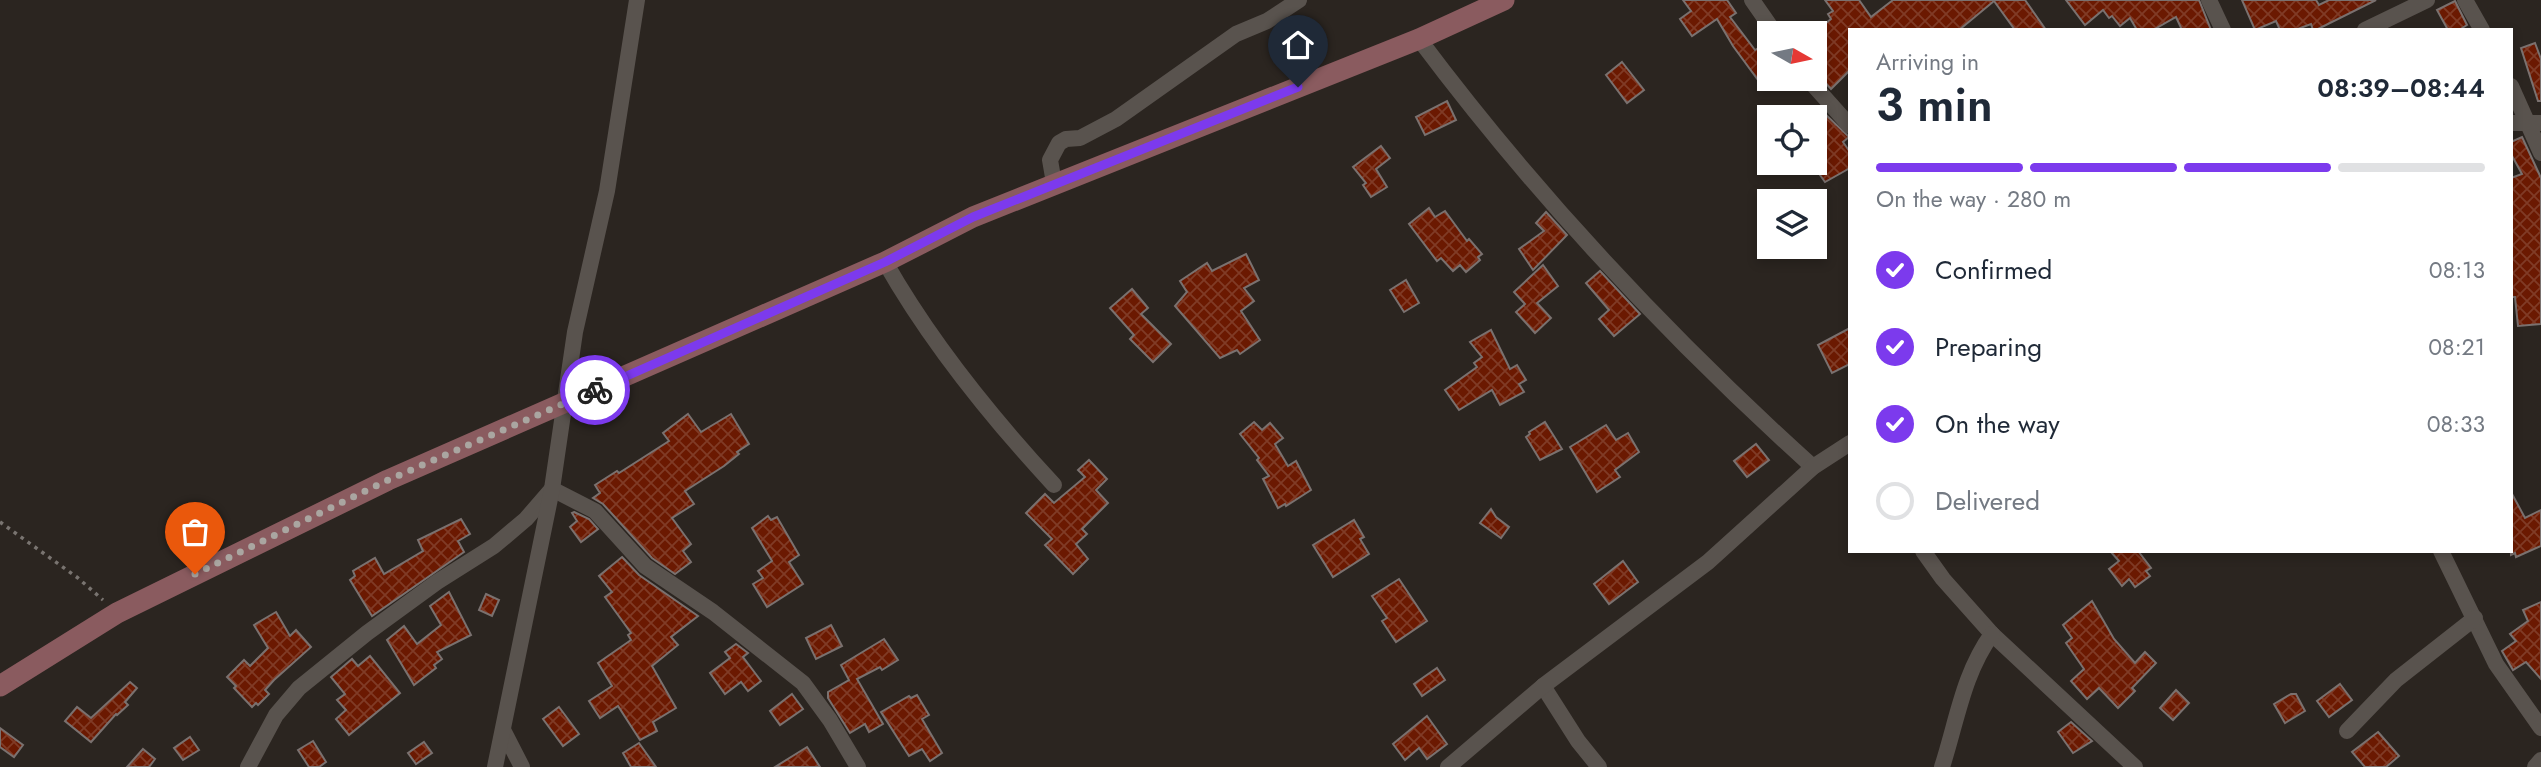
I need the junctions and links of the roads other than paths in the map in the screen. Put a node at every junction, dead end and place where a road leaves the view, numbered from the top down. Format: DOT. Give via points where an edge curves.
graph roads {
  1 [pos="637,0"];
  2 [pos="1299,0"];
  3 [pos="1504,0"];
  4 [pos="1752,0"];
  5 [pos="2209,0"];
  6 [pos="2427,0"];
  7 [pos="2465,0"];
  8 [pos="1767,21"];
  9 [pos="2222,28"];
  10 [pos="2369,28"];
  11 [pos="2481,28"];
  12 [pos="1419,38"];
  13 [pos="1818,91"];
  14 [pos="2513,91"];
  15 [pos="2526,123"];
  16 [pos="1848,125"];
  17 [pos="2541,153"];
  18 [pos="1054,183"];
  19 [pos="885,262"];
  20 [pos="565,404"];
  21 [pos="1848,444"];
  22 [pos="1813,467"];
  23 [pos="1054,485"];
  24 [pos="552,489"];
  25 [pos="1924,553"];
  26 [pos="2442,553"];
  27 [pos="2475,618"];
  28 [pos="1992,635"];
  29 [pos="0,686"];
  30 [pos="1543,686"];
  31 [pos="2541,728"];
  32 [pos="503,730"];
  33 [pos="2347,730"];
  34 [pos="2541,760"];
  35 [pos="248,767"];
  36 [pos="495,767"];
  37 [pos="522,767"];
  38 [pos="858,767"];
  39 [pos="1448,767"];
  40 [pos="1599,767"];
  41 [pos="1941,767"];
  42 [pos="2136,767"];
  43 [pos="2535,767"];
  1 -- 20 [label="street" via="607,191 575,332"];
  2 -- 18 [label="street" via="1236,34 1116,119 1080,138 1059,143 1049,164"];
  3 -- 12 [label="main road"];
  4 -- 8 [label="street"];
  5 -- 9 [label="street"];
  6 -- 10 [label="street"];
  7 -- 11 [label="street"];
  12 -- 18 [label="main road"];
  12 -- 22 [label="street" via="1505,148 1586,240 1742,402"];
  13 -- 16 [label="street"];
  14 -- 15 [label="street"];
  15 -- 17 [label="street"];
  18 -- 19 [label="main road" via="973,217"];
  19 -- 20 [label="main road"];
  19 -- 23 [label="street" via="962,375"];
  20 -- 24 [label="street"];
  20 -- 29 [label="main road" via="388,480 117,613"];
  21 -- 22 [label="street"];
  22 -- 30 [label="street" via="1708,562"];
  24 -- 32 [label="street"];
  24 -- 35 [label="street" via="526,519 494,545 377,625 299,688 276,715"];
  24 -- 38 [label="street" via="595,512 645,566 705,606 803,683"];
  25 -- 28 [label="street"];
  26 -- 27 [label="street"];
  27 -- 31 [label="street" via="2504,677"];
  27 -- 33 [label="street" via="2396,680"];
  28 -- 41 [label="street" via="1968,677"];
  28 -- 42 [label="street"];
  30 -- 39 [label="street"];
  30 -- 40 [label="street"];
  32 -- 36 [label="street"];
  32 -- 37 [label="street"];
  34 -- 43 [label="street"];
}
